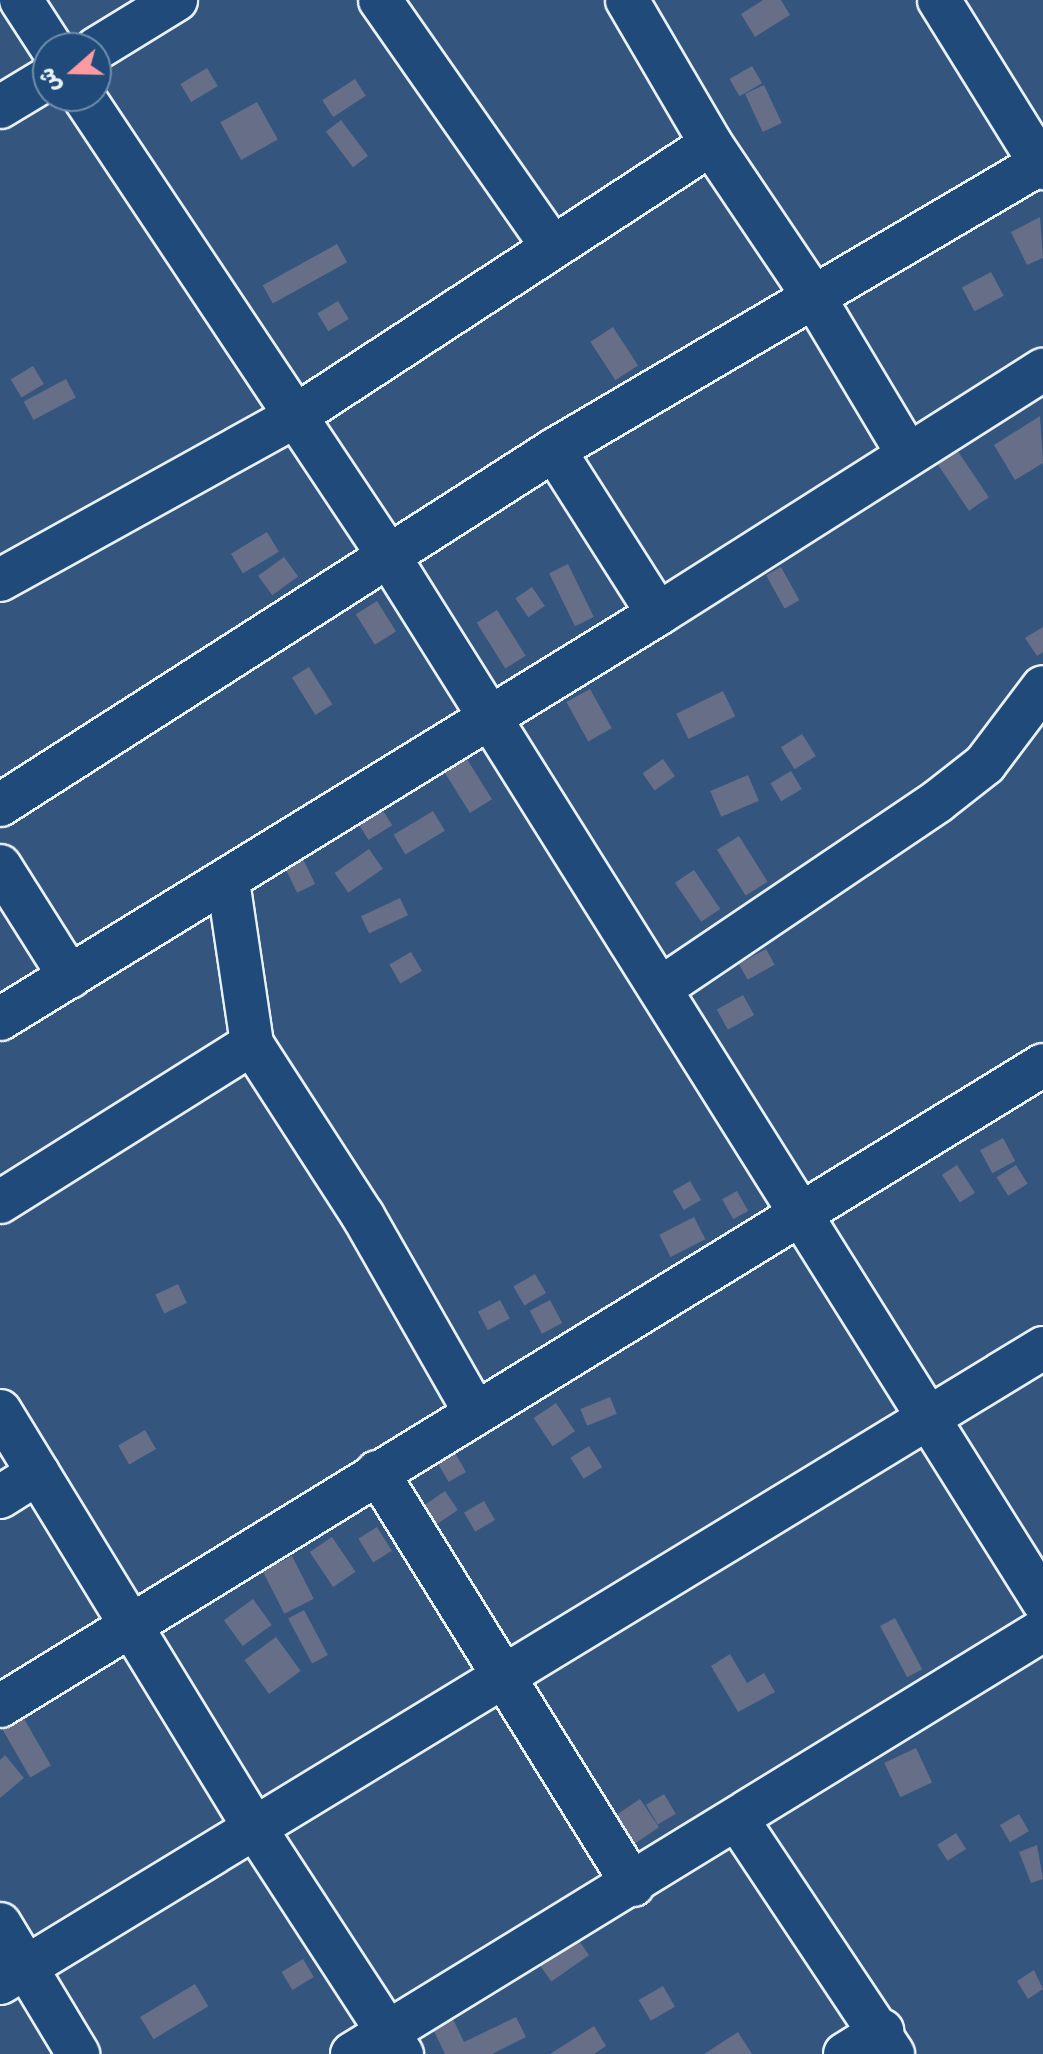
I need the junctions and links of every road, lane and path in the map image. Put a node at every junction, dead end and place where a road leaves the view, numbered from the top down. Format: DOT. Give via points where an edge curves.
graph roads {
  1 [pos="21,0"];
  2 [pos="176,0"];
  3 [pos="380,0"];
  4 [pos="627,0"];
  5 [pos="939,0"];
  6 [pos="42,32"];
  7 [pos="112,39"];
  8 [pos="32,88"];
  9 [pos="0,107"];
  10 [pos="94,112"];
  11 [pos="711,144"];
  12 [pos="1042,165"];
  13 [pos="552,247"];
  14 [pos="814,297"];
  15 [pos="1043,370"];
  16 [pos="294,417"];
  17 [pos="554,450"];
  18 [pos="907,453"];
  19 [pos="388,555"];
  20 [pos="0,580"];
  21 [pos="658,614"];
  22 [pos="1043,687"];
  23 [pos="490,718"];
  24 [pos="0,805"];
  25 [pos="0,866"];
  26 [pos="228,881"];
  27 [pos="70,977"];
  28 [pos="661,988"];
  29 [pos="0,1019"];
  30 [pos="252,1044"];
  31 [pos="1043,1065"];
  32 [pos="0,1202"];
  33 [pos="802,1216"];
  34 [pos="1043,1348"];
  35 [pos="0,1411"];
  36 [pos="475,1412"];
  37 [pos="930,1418"];
  38 [pos="377,1472"];
  39 [pos="38,1473"];
  40 [pos="0,1497"];
  41 [pos="1043,1601"];
  42 [pos="130,1625"];
  43 [pos="1043,1630"];
  44 [pos="504,1677"];
  45 [pos="0,1706"];
  46 [pos="737,1819"];
  47 [pos="255,1828"];
  48 [pos="633,1885"];
  49 [pos="0,1924"];
  50 [pos="14,1975"];
  51 [pos="396,2043"];
  52 [pos="888,2043"];
  53 [pos="78,2054"];
  54 [pos="352,2054"];
  55 [pos="845,2054"];
  1 -- 6 [label="street"];
  2 -- 7 [label="street"];
  3 -- 13 [label="street"];
  4 -- 11 [label="street"];
  5 -- 12 [label="street"];
  8 -- 9 [label="street"];
  10 -- 16 [label="street"];
  11 -- 13 [label="street"];
  11 -- 14 [label="street"];
  12 -- 14 [label="street"];
  13 -- 16 [label="street"];
  14 -- 17 [label="street"];
  14 -- 18 [label="street"];
  15 -- 18 [label="street"];
  16 -- 19 [label="street"];
  16 -- 20 [label="street"];
  17 -- 19 [label="street"];
  17 -- 21 [label="street"];
  18 -- 21 [label="street"];
  19 -- 23 [label="street"];
  19 -- 24 [label="street"];
  21 -- 23 [label="street"];
  22 -- 28 [label="street" via="985,764"];
  23 -- 26 [label="street"];
  23 -- 28 [label="street"];
  25 -- 27 [label="street"];
  26 -- 27 [label="street"];
  26 -- 30 [label="street"];
  27 -- 29 [label="street"];
  28 -- 33 [label="street"];
  30 -- 32 [label="street"];
  30 -- 36 [label="street" via="363,1216"];
  31 -- 33 [label="street"];
  33 -- 36 [label="street"];
  33 -- 37 [label="street"];
  34 -- 37 [label="street"];
  35 -- 39 [label="street"];
  36 -- 38 [label="street"];
  37 -- 41 [label="street"];
  37 -- 44 [label="street"];
  38 -- 42 [label="street"];
  38 -- 44 [label="street"];
  39 -- 40 [label="street"];
  39 -- 42 [label="street"];
  42 -- 45 [label="street"];
  42 -- 47 [label="street"];
  43 -- 46 [label="street"];
  44 -- 47 [label="street"];
  44 -- 48 [label="street"];
  46 -- 48 [label="street"];
  46 -- 52 [label="street"];
  47 -- 50 [label="street"];
  47 -- 51 [label="street"];
  48 -- 51 [label="street"];
  49 -- 50 [label="street"];
  50 -- 53 [label="street"];
  51 -- 54 [label="street"];
  52 -- 55 [label="street"];
}
